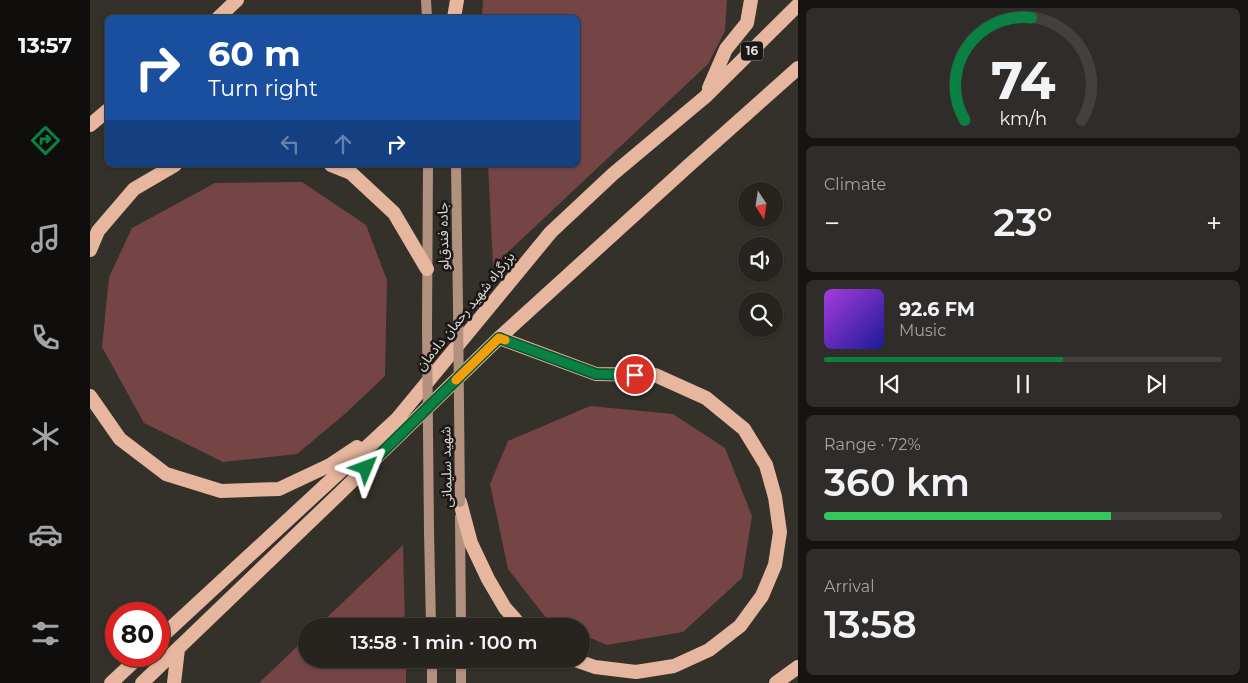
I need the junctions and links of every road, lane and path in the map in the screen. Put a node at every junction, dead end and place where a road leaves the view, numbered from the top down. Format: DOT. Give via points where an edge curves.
graph roads {
  1 [pos="237,0"];
  2 [pos="426,0"];
  3 [pos="452,0"];
  4 [pos="457,0"];
  5 [pos="751,0"];
  6 [pos="798,5"];
  7 [pos="221,15"];
  8 [pos="427,15"];
  9 [pos="453,15"];
  10 [pos="454,15"];
  11 [pos="798,68"];
  12 [pos="705,97"];
  13 [pos="105,112"];
  14 [pos="90,124"];
  15 [pos="172,167"];
  16 [pos="336,167"];
  17 [pos="428,167"];
  18 [pos="456,167"];
  19 [pos="90,250"];
  20 [pos="427,269"];
  21 [pos="458,307"];
  22 [pos="499,338"];
  23 [pos="90,396"];
  24 [pos="397,420"];
  25 [pos="460,502"];
  26 [pos="431,618"];
  27 [pos="461,618"];
  28 [pos="514,618"];
  29 [pos="170,629"];
  30 [pos="178,649"];
  31 [pos="590,665"];
  32 [pos="798,666"];
  33 [pos="128,667"];
  34 [pos="432,668"];
  35 [pos="461,668"];
  36 [pos="111,683"];
  37 [pos="142,683"];
  38 [pos="174,683"];
  39 [pos="432,683"];
  40 [pos="461,683"];
  41 [pos="776,683"];
  1 -- 7 [label="highway"];
  2 -- 8 [label="main road"];
  3 -- 9 [label="main road"];
  4 -- 10 [label="highway"];
  5 -- 12 [label="highway" via="747,23 726,49"];
  6 -- 12 [label="highway, بزرگراه شهید رحمان دادمان / 16"];
  11 -- 22 [label="highway"];
  12 -- 24 [label="highway, بزرگراه شهید رحمان دادمان / 16" via="551,232"];
  13 -- 14 [label="highway"];
  15 -- 19 [label="highway" via="134,189 98,231"];
  16 -- 20 [label="highway" via="351,173 394,213"];
  17 -- 20 [label="main road, شهید سلیمانی"];
  18 -- 21 [label="main road, جاده فندق‌لو"];
  20 -- 26 [label="main road, شهید سلیمانی, bridge"];
  21 -- 25 [label="main road, شهید سلیمانی, bridge"];
  22 -- 30 [label="highway"];
  22 -- 31 [label="highway" via="596,374 655,375 706,398 744,429 766,465 775,496 780,532 775,565 762,596 740,626 709,650 674,666 636,672"];
  23 -- 24 [label="highway" via="120,439 166,474 221,491 279,489 330,465"];
  24 -- 29 [label="highway, بزرگراه شهید رحمان دادمان / 16"];
  25 -- 27 [label="main road, شهید سلیمانی"];
  25 -- 28 [label="highway" via="472,543 488,579"];
  30 -- 37 [label="highway"];
  30 -- 38 [label="highway"];
  32 -- 41 [label="highway"];
  33 -- 36 [label="highway"];
  34 -- 39 [label="main road"];
  35 -- 40 [label="main road"];
}
